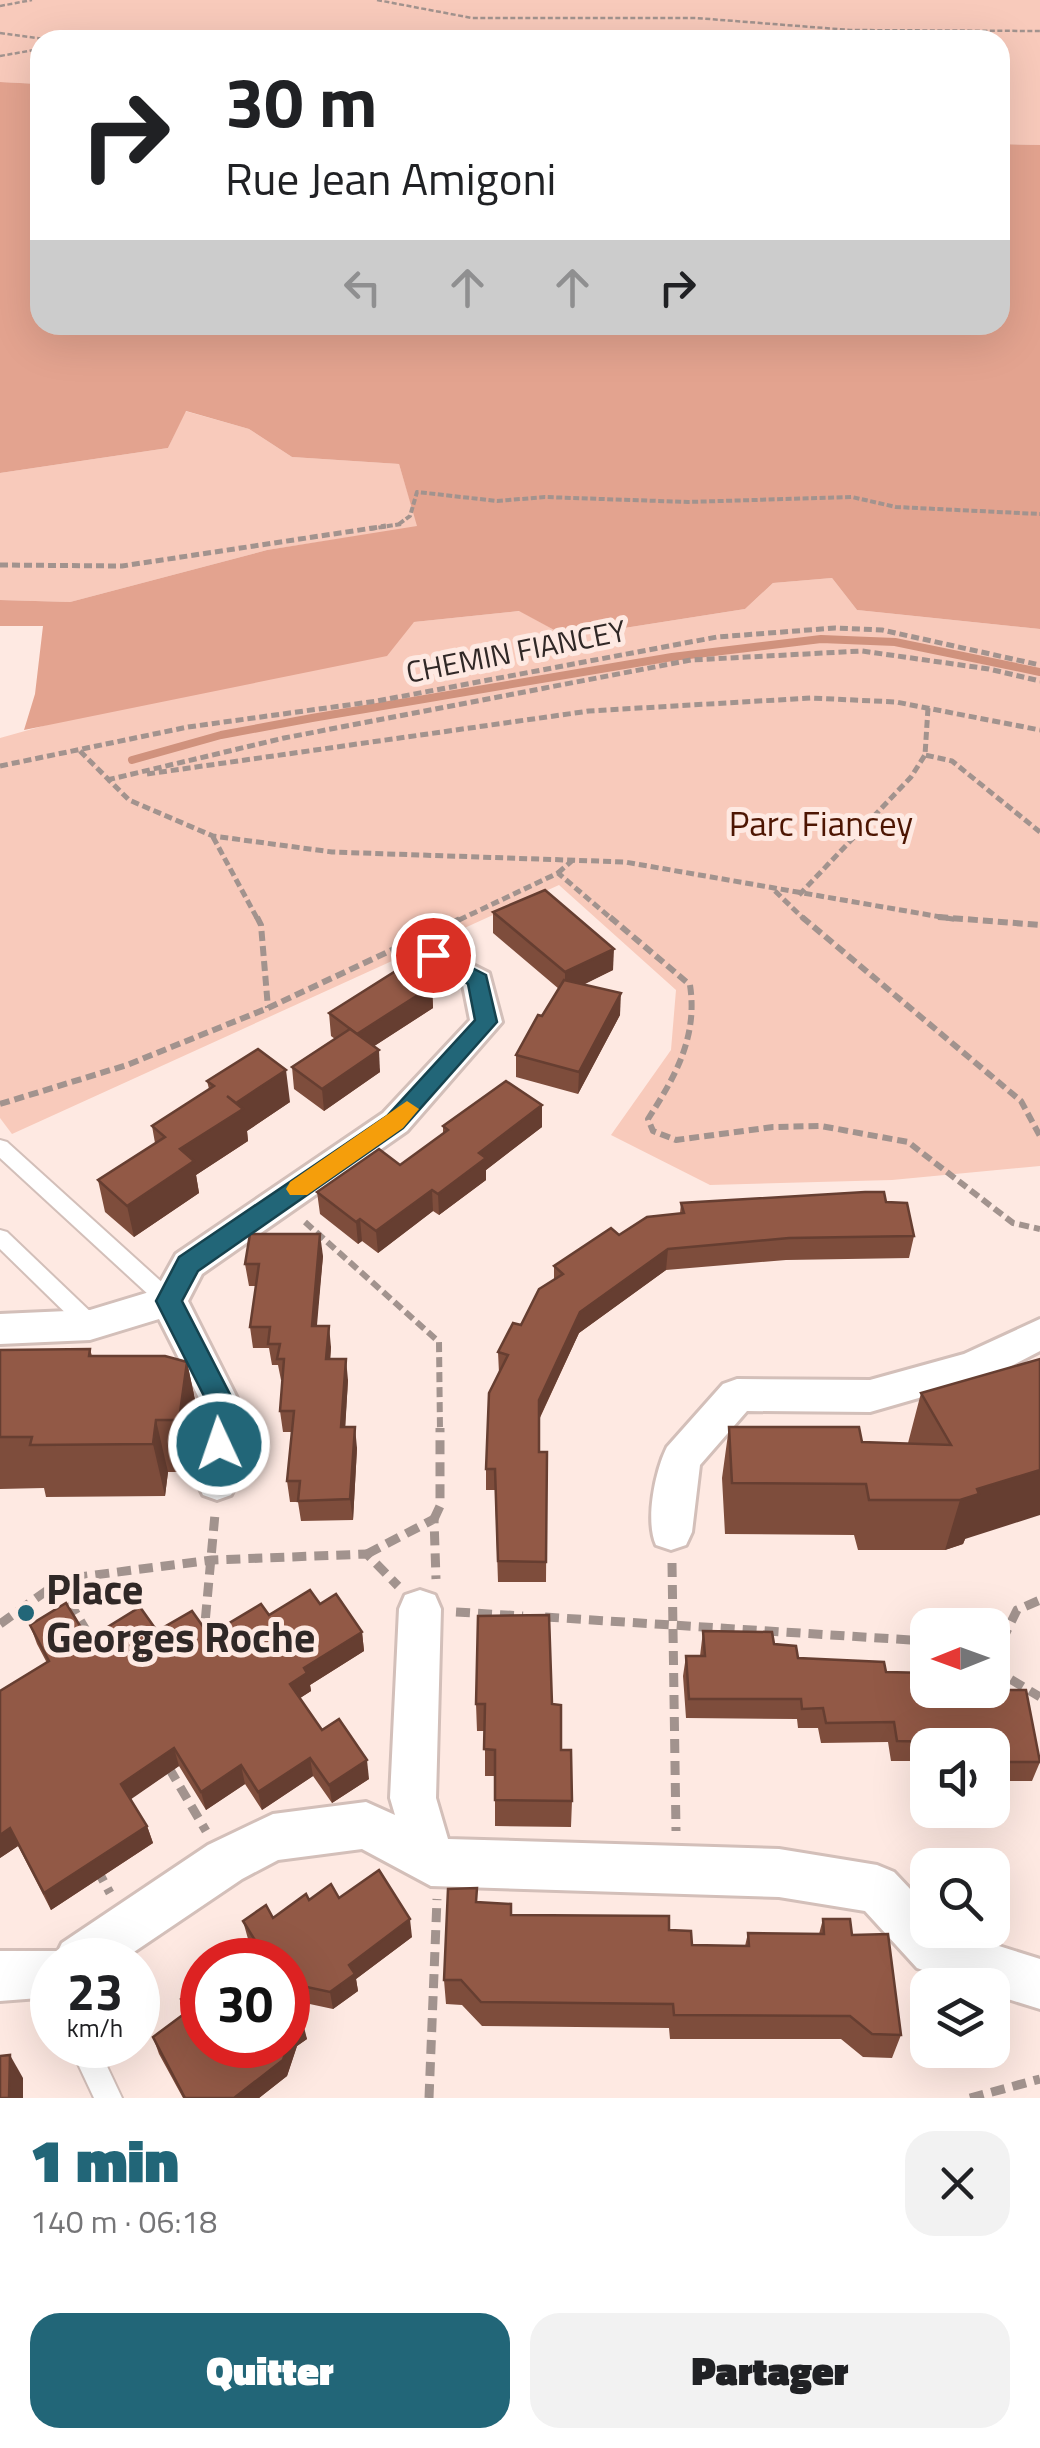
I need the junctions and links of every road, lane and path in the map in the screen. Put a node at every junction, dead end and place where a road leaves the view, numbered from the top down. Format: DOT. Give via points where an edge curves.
graph roads {
  1 [pos="32,0"];
  2 [pos="377,0"];
  3 [pos="0,6"];
  4 [pos="850,30"];
  5 [pos="1010,31"];
  6 [pos="1040,31"];
  7 [pos="0,33"];
  8 [pos="30,37"];
  9 [pos="30,52"];
  10 [pos="0,56"];
  11 [pos="1040,514"];
  12 [pos="0,565"];
  13 [pos="684,643"];
  14 [pos="995,656"];
  15 [pos="692,660"];
  16 [pos="1040,665"];
  17 [pos="989,668"];
  18 [pos="1040,681"];
  19 [pos="928,708"];
  20 [pos="1040,730"];
  21 [pos="80,752"];
  22 [pos="925,755"];
  23 [pos="0,766"];
  24 [pos="106,780"];
  25 [pos="1040,832"];
  26 [pos="213,836"];
  27 [pos="574,859"];
  28 [pos="558,873"];
  29 [pos="774,890"];
  30 [pos="800,896"];
  31 [pos="1040,925"];
  32 [pos="426,942"];
  33 [pos="268,1008"];
  34 [pos="0,1104"];
  35 [pos="1040,1136"];
  36 [pos="0,1147"];
  37 [pos="281,1201"];
  38 [pos="1040,1230"];
  39 [pos="0,1237"];
  40 [pos="169,1301"];
  41 [pos="90,1325"];
  42 [pos="0,1329"];
  43 [pos="1040,1334"];
  44 [pos="216,1483"];
  45 [pos="434,1519"];
  46 [pos="671,1532"];
  47 [pos="367,1554"];
  48 [pos="212,1560"];
  49 [pos="58,1582"];
  50 [pos="1040,1600"];
  51 [pos="420,1609"];
  52 [pos="0,1624"];
  53 [pos="674,1625"];
  54 [pos="1010,1627"];
  55 [pos="910,1640"];
  56 [pos="220,1648"];
  57 [pos="99,1652"];
  58 [pos="1010,1677"];
  59 [pos="1040,1698"];
  60 [pos="167,1765"];
  61 [pos="422,1855"];
  62 [pos="90,1856"];
  63 [pos="225,1862"];
  64 [pos="676,1870"];
  65 [pos="128,1925"];
  66 [pos="109,1938"];
  67 [pos="30,1974"];
  68 [pos="0,1976"];
  69 [pos="1040,1984"];
  70 [pos="93,2068"];
  71 [pos="1040,2079"];
  72 [pos="108,2098"];
  73 [pos="429,2098"];
  74 [pos="970,2098"];
  1 -- 3 [label="path"];
  2 -- 4 [label="path" via="472,18 696,18"];
  5 -- 6 [label="path"];
  7 -- 8 [label="path"];
  9 -- 10 [label="path"];
  11 -- 12 [label="path" via="896,507 852,498 497,501 417,492 402,523 122,566"];
  13 -- 14 [label="path, CHEMIN FIANCEY" via="835,628 882,630"];
  13 -- 15 [label="path"];
  13 -- 21 [label="path, CHEMIN FIANCEY" via="378,701 188,727"];
  14 -- 16 [label="path, CHEMIN FIANCEY"];
  14 -- 17 [label="path"];
  15 -- 17 [label="path" via="862,650"];
  15 -- 24 [label="path" via="284,738"];
  17 -- 18 [label="path"];
  19 -- 20 [label="path"];
  19 -- 22 [label="path"];
  19 -- 24 [label="path" via="811,698 589,711"];
  21 -- 23 [label="path, CHEMIN FIANCEY"];
  21 -- 24 [label="path"];
  22 -- 25 [label="path" via="952,762"];
  22 -- 30 [label="path"];
  24 -- 26 [label="path" via="129,800"];
  26 -- 27 [label="path" via="332,852"];
  26 -- 33 [label="path" via="261,925"];
  27 -- 28 [label="path"];
  27 -- 29 [label="path"];
  28 -- 32 [label="path"];
  28 -- 38 [label="path" via="690,986 690,1038 648,1119 653,1131 676,1140 821,1126 908,1142 1012,1222"];
  29 -- 30 [label="path"];
  29 -- 35 [label="path" via="1020,1102"];
  30 -- 31 [label="path" via="948,919"];
  32 -- 33 [label="path"];
  32 -- 37 [label="street" via="478,980 486,1022 395,1122"];
  33 -- 34 [label="path" via="128,1065"];
  36 -- 40 [label="lane"];
  37 -- 40 [label="street" via="188,1264"];
  37 -- 45 [label="path" via="439,1342 440,1506"];
  39 -- 41 [label="lane"];
  40 -- 41 [label="street"];
  40 -- 44 [label="street" via="222,1404"];
  41 -- 42 [label="street"];
  43 -- 46 [label="street" via="974,1367 870,1396 737,1394 681,1460"];
  44 -- 48 [label="path"];
  45 -- 47 [label="path"];
  45 -- 51 [label="path" via="436,1592"];
  46 -- 53 [label="path"];
  47 -- 48 [label="path"];
  47 -- 51 [label="path"];
  48 -- 49 [label="path"];
  48 -- 56 [label="path" via="205,1623"];
  49 -- 52 [label="path"];
  49 -- 57 [label="path"];
  50 -- 54 [label="path" via="1018,1610"];
  51 -- 53 [label="path"];
  51 -- 61 [label="street" via="414,1798"];
  53 -- 55 [label="path"];
  53 -- 64 [label="path"];
  58 -- 59 [label="path"];
  60 -- 63 [label="path"];
  61 -- 63 [label="street" via="366,1825 273,1837"];
  61 -- 64 [label="street"];
  61 -- 73 [label="path"];
  62 -- 65 [label="path"];
  63 -- 65 [label="street"];
  64 -- 69 [label="street" via="779,1873 877,1889 934,1952"];
  65 -- 66 [label="street"];
  67 -- 68 [label="street"];
  70 -- 72 [label="lane"];
  71 -- 74 [label="path"];
}
